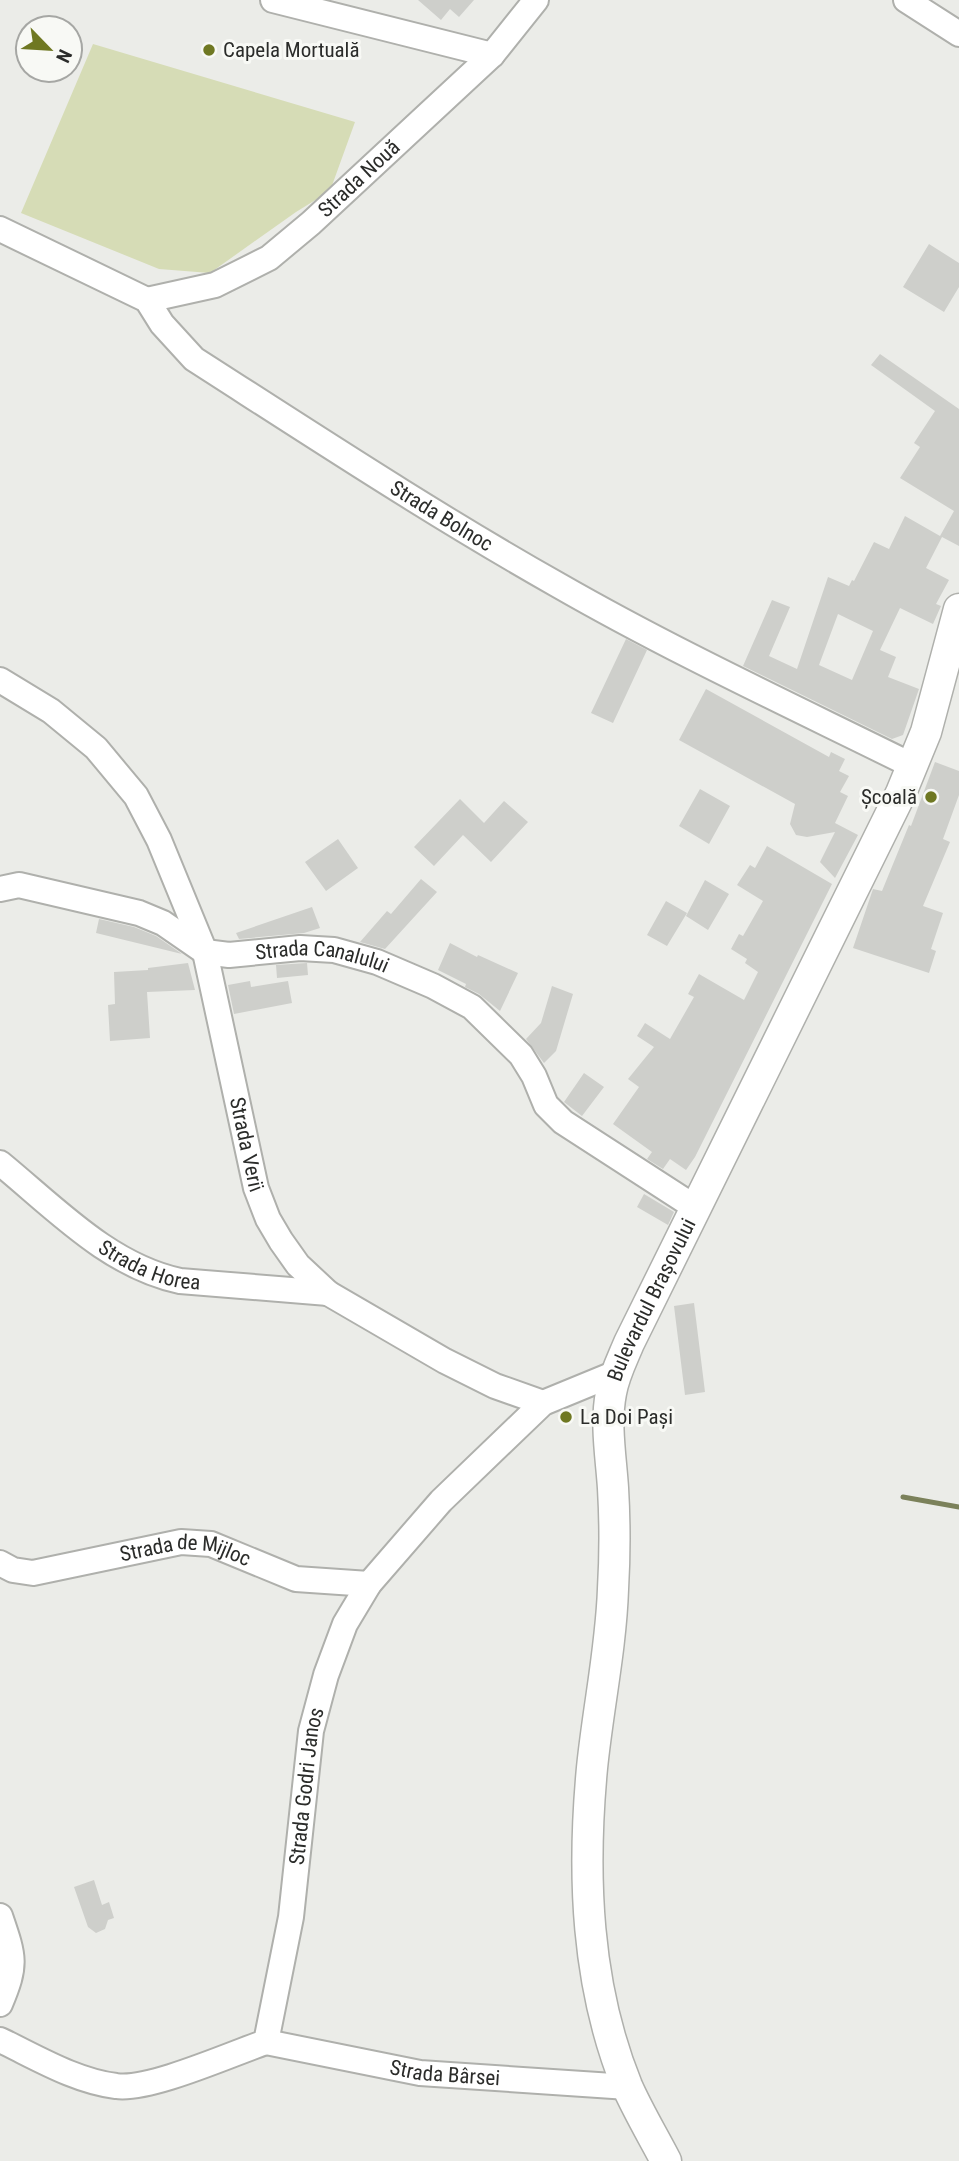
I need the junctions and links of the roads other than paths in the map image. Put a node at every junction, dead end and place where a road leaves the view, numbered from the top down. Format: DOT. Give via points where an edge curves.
graph roads {
  1 [pos="273,0"];
  2 [pos="536,0"];
  3 [pos="906,0"];
  4 [pos="959,34"];
  5 [pos="492,55"];
  6 [pos="0,229"];
  7 [pos="146,300"];
  8 [pos="959,609"];
  9 [pos="0,680"];
  10 [pos="948,691"];
  11 [pos="913,766"];
  12 [pos="0,889"];
  13 [pos="205,952"];
  14 [pos="0,1163"];
  15 [pos="696,1208"];
  16 [pos="328,1293"];
  17 [pos="616,1373"];
  18 [pos="543,1404"];
  19 [pos="0,1563"];
  20 [pos="369,1584"];
  21 [pos="0,1916"];
  22 [pos="0,2004"];
  23 [pos="0,2040"];
  24 [pos="266,2042"];
  25 [pos="628,2087"];
  26 [pos="666,2161"];
  1 -- 5 [label="street"];
  2 -- 5 [label="street, Strada Nouă"];
  3 -- 4 [label="street"];
  5 -- 7 [label="street, Strada Nouă" via="312,223 268,258 215,285"];
  6 -- 7 [label="street, Strada Bolnoc"];
  7 -- 11 [label="street, Strada Bolnoc" via="194,359 453,524 560,587"];
  8 -- 10 [label="main road, Bulevardul Brașovului"];
  9 -- 13 [label="street" via="51,711 96,748 135,796 159,840"];
  10 -- 11 [label="main road, Bulevardul Brașovului"];
  11 -- 15 [label="main road, Bulevardul Brașovului"];
  12 -- 13 [label="street" via="19,885 139,913 163,923"];
  13 -- 15 [label="street, Strada Canalului" via="334,950 377,962 458,998 521,1055 553,1114"];
  13 -- 16 [label="street, Strada Verii" via="256,1188 281,1241"];
  14 -- 16 [label="street, Strada Horea" via="97,1243 162,1277"];
  15 -- 17 [label="main road, Bulevardul Brașovului"];
  16 -- 18 [label="street, Strada Verii" via="445,1361"];
  17 -- 18 [label="street, Strada Godri Janos"];
  17 -- 25 [label="main road, Bulevardul Brașovului" via="608,1418 613,1592 586,1866 597,1973"];
  18 -- 20 [label="street, Strada Godri Janos" via="441,1501"];
  19 -- 20 [label="street, Strada de Mijloc" via="33,1573 181,1542 211,1544 296,1579"];
  20 -- 24 [label="street, Strada Godri Janos" via="345,1624 311,1731 291,1917"];
  21 -- 22 [label="street" via="13,1955 13,1969"];
  23 -- 24 [label="street" via="79,2077 117,2087 147,2084"];
  24 -- 25 [label="street, Strada Bârsei" via="420,2073"];
  25 -- 26 [label="main road, Bulevardul Brașovului"];
}
